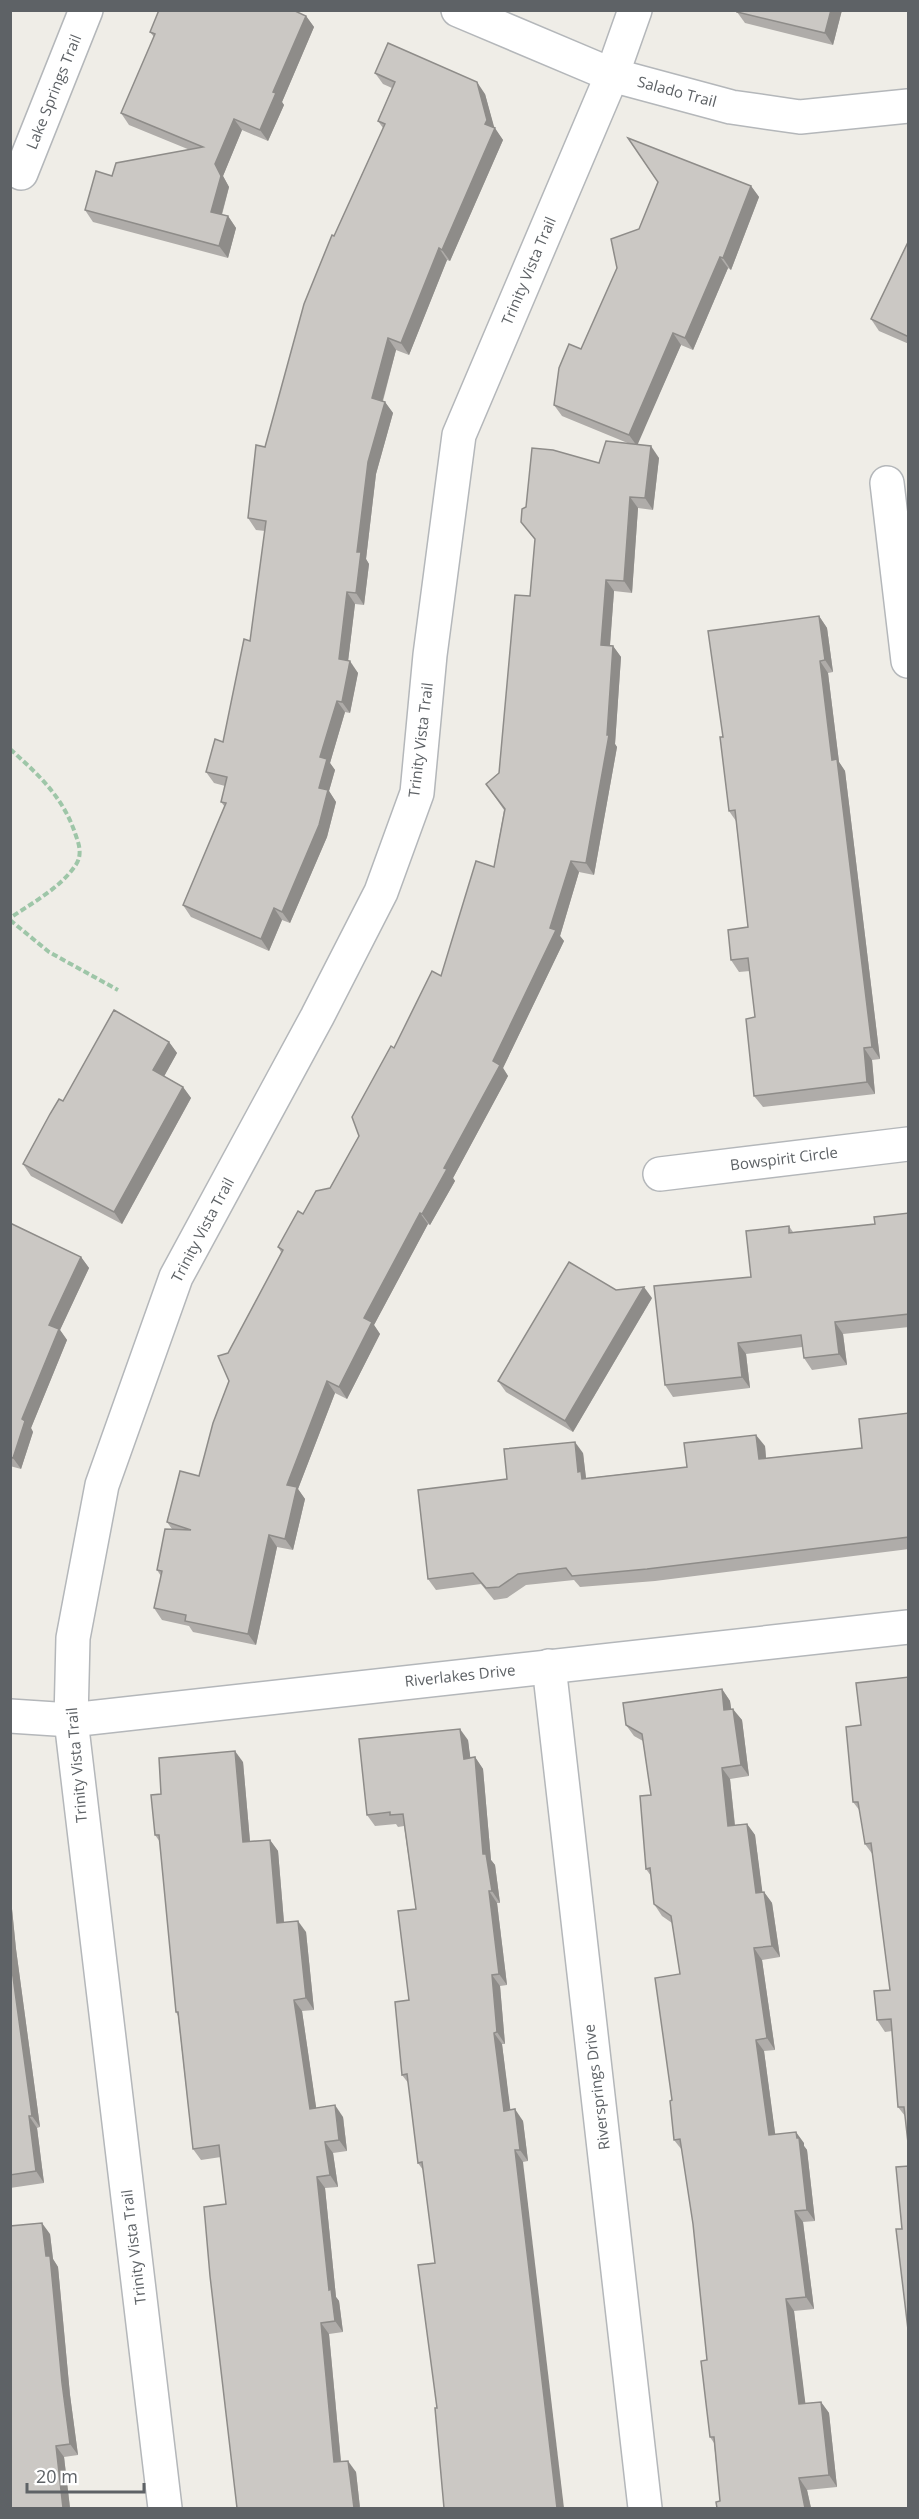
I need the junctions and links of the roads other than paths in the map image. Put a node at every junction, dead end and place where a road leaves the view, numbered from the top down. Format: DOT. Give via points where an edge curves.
graph roads {
  1 [pos="86,10"];
  2 [pos="458,10"];
  3 [pos="634,10"];
  4 [pos="612,75"];
  5 [pos="909,106"];
  6 [pos="21,173"];
  7 [pos="887,483"];
  8 [pos="909,661"];
  9 [pos="909,1144"];
  10 [pos="660,1174"];
  11 [pos="909,1627"];
  12 [pos="549,1666"];
  13 [pos="10,1716"];
  14 [pos="71,1720"];
  15 [pos="165,2508"];
  16 [pos="645,2508"];
  1 -- 6 [label="street, Lake Springs Trail"];
  2 -- 4 [label="street, Salado Trail"];
  3 -- 4 [label="street, Trinity Vista Trail"];
  4 -- 5 [label="street, Salado Trail" via="731,107 800,117"];
  4 -- 14 [label="street, Trinity Vista Trail" via="459,435 430,655 417,793 381,892 176,1277 102,1485 73,1638"];
  7 -- 8 [label="street"];
  9 -- 10 [label="street, Bowspirit Circle"];
  11 -- 12 [label="street, Riverlakes Drive"];
  12 -- 14 [label="street, Riverlakes Drive"];
  12 -- 16 [label="street, Riversprings Drive"];
  13 -- 14 [label="street, Riverlakes Drive"];
  14 -- 15 [label="street, Trinity Vista Trail"];
}
